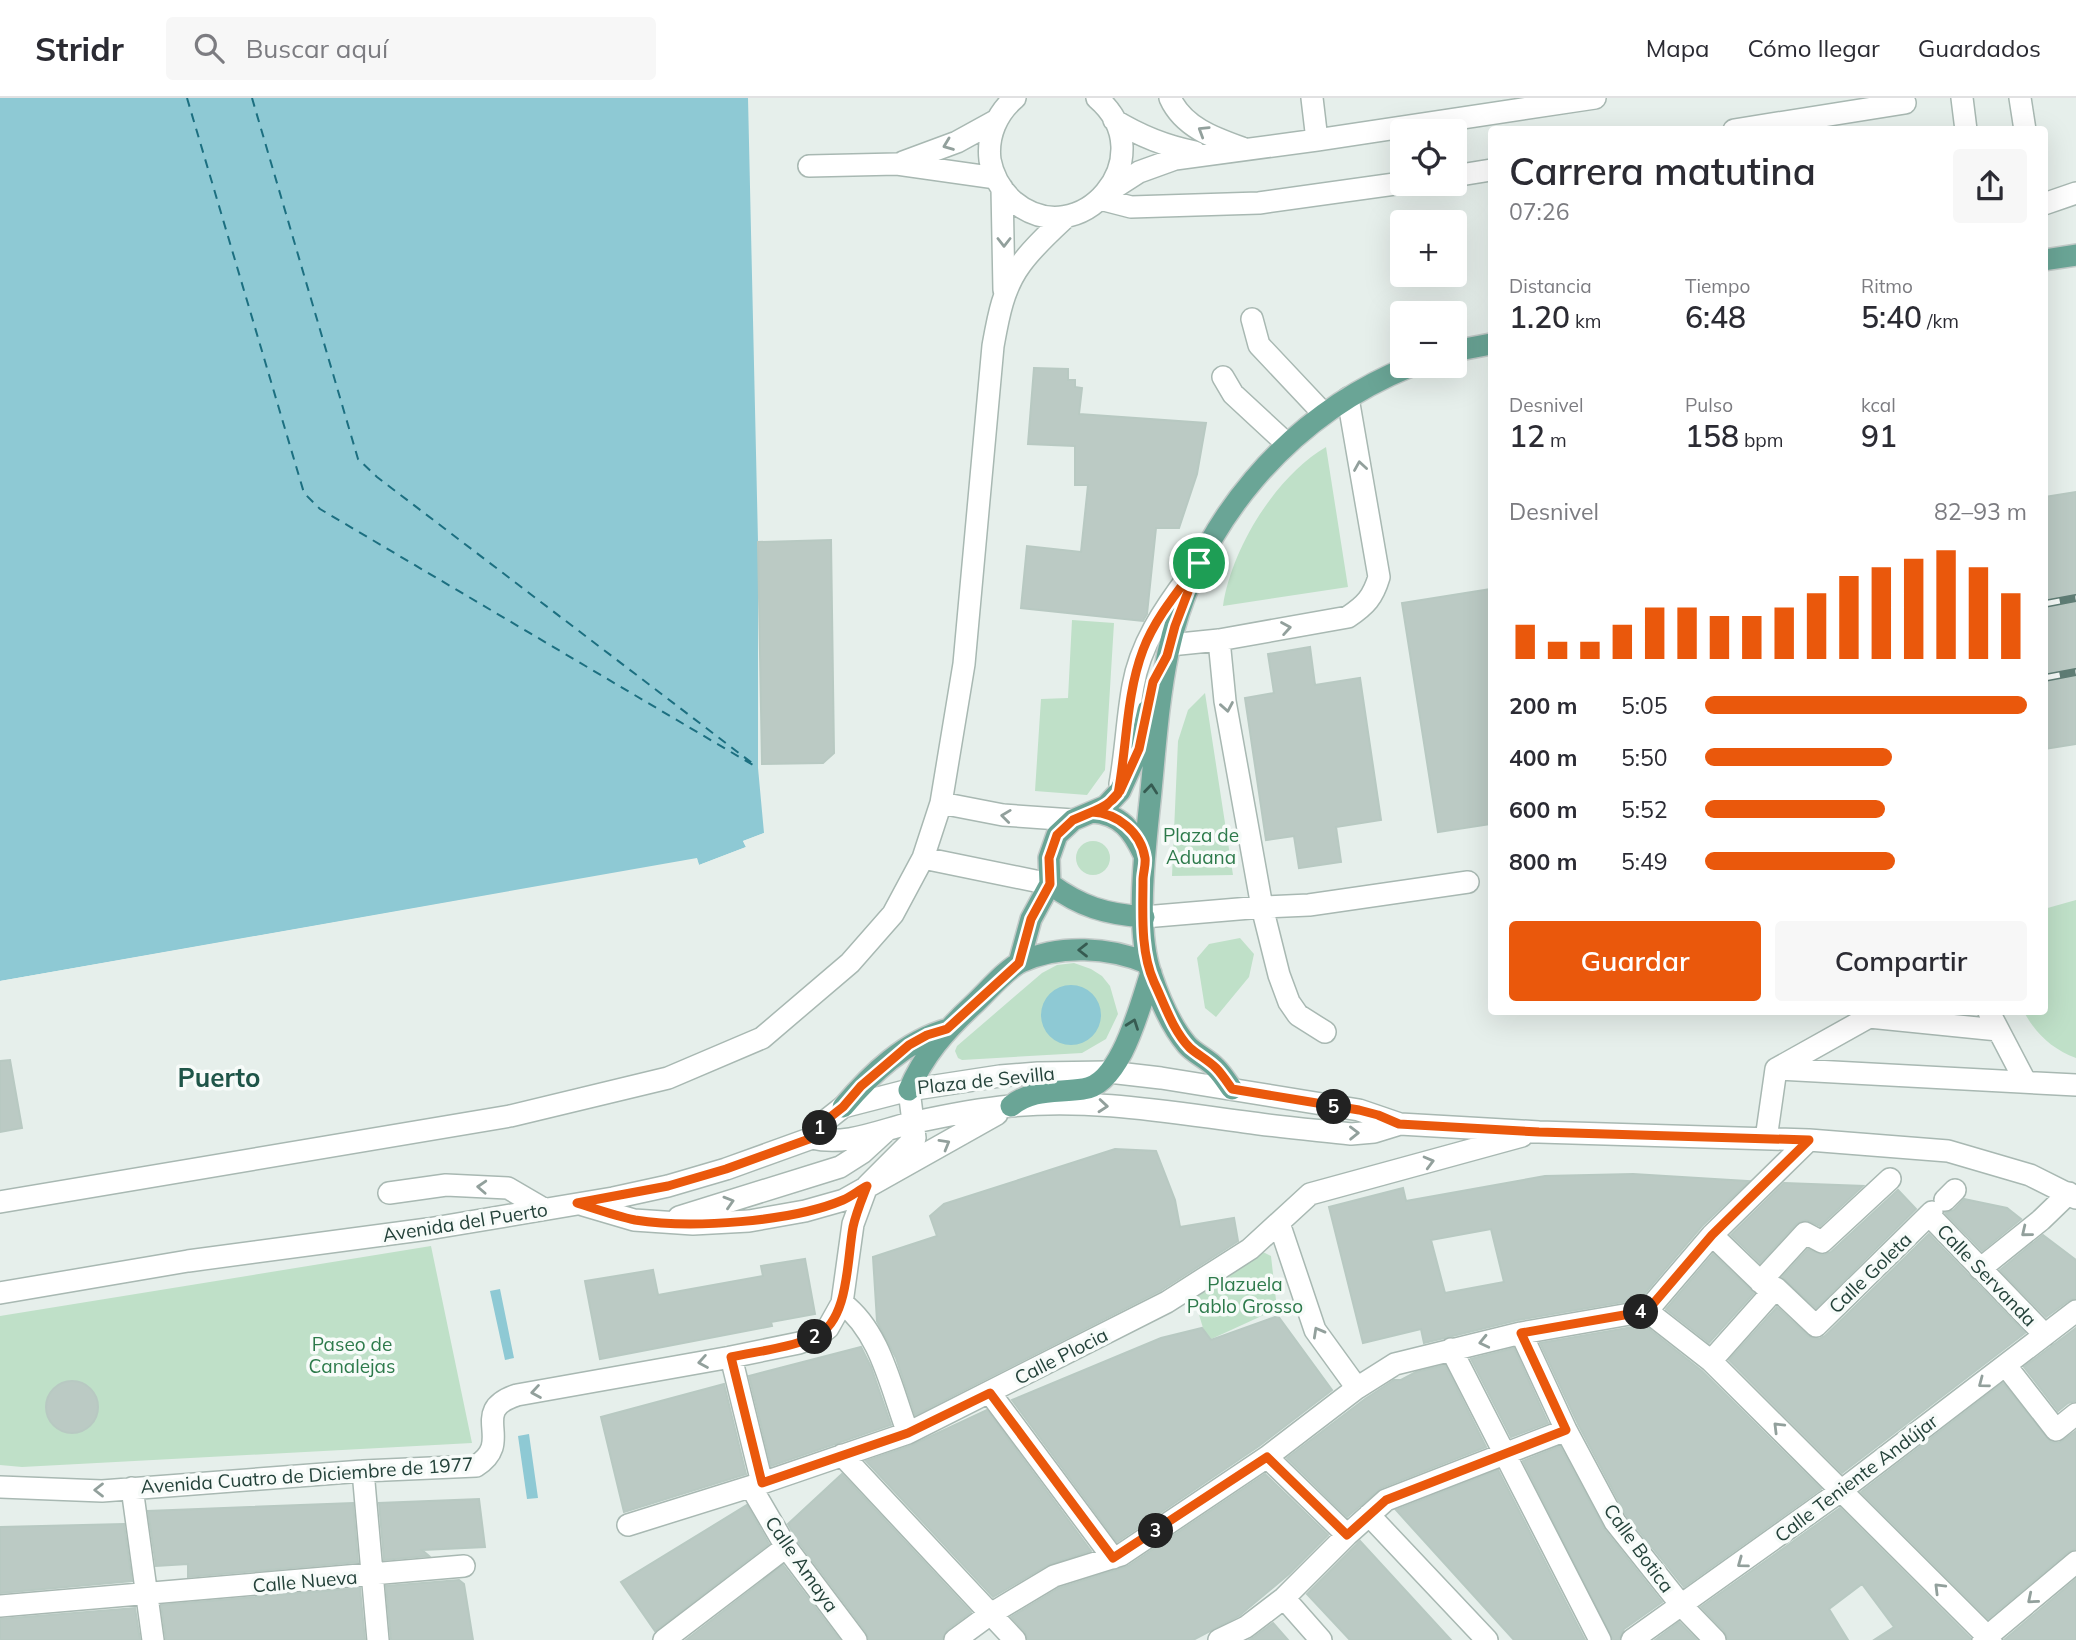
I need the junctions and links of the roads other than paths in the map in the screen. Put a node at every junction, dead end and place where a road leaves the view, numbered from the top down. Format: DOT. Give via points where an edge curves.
graph roads {
  1 [pos="1015,98"];
  2 [pos="1170,98"];
  3 [pos="1312,98"];
  4 [pos="1595,98"];
  5 [pos="1962,98"];
  6 [pos="2020,98"];
  7 [pos="1905,103"];
  8 [pos="1107,106"];
  9 [pos="997,120"];
  10 [pos="1759,126"];
  11 [pos="1966,126"];
  12 [pos="2024,126"];
  13 [pos="1317,141"];
  14 [pos="1247,150"];
  15 [pos="1210,155"];
  16 [pos="897,164"];
  17 [pos="809,166"];
  18 [pos="1488,170"];
  19 [pos="1467,174"];
  20 [pos="999,183"];
  21 [pos="1390,185"];
  22 [pos="2076,194"];
  23 [pos="1104,195"];
  24 [pos="2048,203"];
  25 [pos="1067,216"];
  26 [pos="2076,255"];
  27 [pos="2048,259"];
  28 [pos="1004,296"];
  29 [pos="1252,319"];
  30 [pos="1488,345"];
  31 [pos="1467,349"];
  32 [pos="1390,374"];
  33 [pos="1223,377"];
  34 [pos="1348,398"];
  35 [pos="1323,414"];
  36 [pos="1287,444"];
  37 [pos="1199,563"];
  38 [pos="1219,640"];
  39 [pos="1168,651"];
  40 [pos="1118,794"];
  41 [pos="941,803"];
  42 [pos="1083,816"];
  43 [pos="1145,857"];
  44 [pos="923,858"];
  45 [pos="1468,882"];
  46 [pos="1050,884"];
  47 [pos="1262,907"];
  48 [pos="1143,917"];
  49 [pos="1019,963"];
  50 [pos="1149,968"];
  51 [pos="1872,1015"];
  52 [pos="1891,1015"];
  53 [pos="1994,1021"];
  54 [pos="947,1029"];
  55 [pos="1325,1032"];
  56 [pos="1776,1069"];
  57 [pos="1109,1072"];
  58 [pos="2025,1081"];
  59 [pos="2076,1085"];
  60 [pos="1232,1089"];
  61 [pos="909,1090"];
  62 [pos="1011,1106"];
  63 [pos="843,1107"];
  64 [pos="912,1123"];
  65 [pos="1399,1124"];
  66 [pos="887,1129"];
  67 [pos="1539,1132"];
  68 [pos="812,1138"];
  69 [pos="1766,1139"];
  70 [pos="1809,1140"];
  71 [pos="1890,1179"];
  72 [pos="867,1186"];
  73 [pos="389,1194"];
  74 [pos="2073,1195"];
  75 [pos="0,1202"];
  76 [pos="577,1203"];
  77 [pos="1940,1204"];
  78 [pos="544,1209"];
  79 [pos="664,1222"];
  80 [pos="1279,1223"];
  81 [pos="1712,1235"];
  82 [pos="1980,1269"];
  83 [pos="1770,1288"];
  84 [pos="0,1293"];
  85 [pos="842,1303"];
  86 [pos="1647,1311"];
  87 [pos="2073,1320"];
  88 [pos="1521,1333"];
  89 [pos="2045,1335"];
  90 [pos="1451,1349"];
  91 [pos="731,1357"];
  92 [pos="1711,1361"];
  93 [pos="2006,1366"];
  94 [pos="1357,1388"];
  95 [pos="990,1393"];
  96 [pos="2076,1414"];
  97 [pos="1566,1430"];
  98 [pos="908,1433"];
  99 [pos="842,1455"];
  100 [pos="1504,1456"];
  101 [pos="1267,1457"];
  102 [pos="363,1471"];
  103 [pos="757,1485"];
  104 [pos="0,1488"];
  105 [pos="132,1488"];
  106 [pos="1842,1490"];
  107 [pos="1368,1515"];
  108 [pos="628,1525"];
  109 [pos="1347,1535"];
  110 [pos="786,1547"];
  111 [pos="1113,1558"];
  112 [pos="2076,1562"];
  113 [pos="464,1566"];
  114 [pos="373,1575"];
  115 [pos="146,1594"];
  116 [pos="1284,1598"];
  117 [pos="0,1606"];
  118 [pos="1682,1606"];
  119 [pos="989,1615"];
  120 [pos="1987,1639"];
  121 [pos="153,1640"];
  122 [pos="378,1640"];
  123 [pos="663,1640"];
  124 [pos="856,1640"];
  125 [pos="955,1640"];
  126 [pos="1015,1640"];
  127 [pos="1219,1640"];
  128 [pos="1321,1640"];
  129 [pos="1487,1640"];
  130 [pos="1600,1640"];
  131 [pos="1632,1640"];
  132 [pos="1716,1640"];
  1 -- 9 [label="street"];
  14 -- 2 [label="street, one-way" via="1210,137 1186,120"];
  3 -- 13 [label="street"];
  4 -- 13 [label="street"];
  5 -- 11 [label="street"];
  6 -- 12 [label="street"];
  7 -- 10 [label="street"];
  8 -- 15 [label="street" via="1141,137"];
  8 -- 23 [label="street" via="1122,144 1116,178"];
  9 -- 16 [label="street, one-way" via="957,142"];
  9 -- 20 [label="street" via="989,152"];
  13 -- 14 [label="street"];
  14 -- 15 [label="street"];
  15 -- 23 [label="street" via="1175,159 1139,172"];
  16 -- 17 [label="street"];
  16 -- 20 [label="street"];
  18 -- 19 [label="street"];
  20 -- 25 [label="street" via="1020,206 1034,213"];
  20 -- 28 [label="street, one-way"];
  21 -- 23 [label="street" via="1259,204 1131,207"];
  22 -- 24 [label="street"];
  23 -- 25 [label="street" via="1082,212"];
  25 -- 28 [label="street" via="1020,265"];
  26 -- 27 [label="main road"];
  28 -- 41 [label="street" via="993,346 964,664"];
  29 -- 35 [label="street" via="1259,345"];
  30 -- 31 [label="main road"];
  32 -- 34 [label="main road"];
  33 -- 36 [label="street" via="1233,394"];
  34 -- 35 [label="main road"];
  38 -- 34 [label="street, one-way" via="1348,617 1374,594 1379,577"];
  35 -- 36 [label="main road"];
  36 -- 37 [label="main road" via="1227,513"];
  37 -- 39 [label="main road"];
  37 -- 40 [label="street" via="1143,649 1133,685"];
  38 -- 39 [label="street"];
  38 -- 47 [label="street, one-way" via="1225,701"];
  39 -- 40 [label="main road" via="1153,682 1139,749"];
  43 -- 39 [label="main road, one-way"];
  40 -- 42 [label="main road" via="1106,806"];
  42 -- 41 [label="street, one-way" via="1037,819"];
  41 -- 44 [label="street"];
  42 -- 43 [label="main road" via="1111,815 1132,832"];
  42 -- 46 [label="main road" via="1062,828 1052,845"];
  43 -- 48 [label="main road"];
  44 -- 46 [label="street"];
  44 -- 75 [label="street" via="893,914 850,963 762,1038 668,1078 510,1115"];
  45 -- 47 [label="street" via="1309,905"];
  46 -- 48 [label="main road" via="1091,908"];
  46 -- 49 [label="main road" via="1031,919"];
  47 -- 48 [label="street"];
  47 -- 55 [label="street" via="1289,1002 1298,1015"];
  48 -- 50 [label="main road"];
  50 -- 49 [label="main road, Plaza de Sevilla, one-way" via="1113,952 1086,949 1053,952"];
  49 -- 54 [label="main road, Plaza de Sevilla"];
  57 -- 50 [label="main road, one-way" via="1128,1039"];
  50 -- 60 [label="main road" via="1180,1035"];
  51 -- 56 [label="street"];
  52 -- 53 [label="street"];
  53 -- 58 [label="street"];
  54 -- 61 [label="main road, Plaza de Sevilla"];
  54 -- 63 [label="main road, Plaza de Sevilla" via="909,1045"];
  56 -- 58 [label="street"];
  56 -- 69 [label="street"];
  57 -- 60 [label="street, Plaza de Sevilla"];
  57 -- 61 [label="street, Plaza de Sevilla" via="1000,1076"];
  57 -- 62 [label="main road" via="1086,1089 1031,1093"];
  58 -- 59 [label="street"];
  60 -- 65 [label="street, Plaza de Sevilla" via="1359,1110"];
  61 -- 63 [label="street, Avenida del Puerto"];
  61 -- 64 [label="street"];
  62 -- 64 [label="street"];
  62 -- 65 [label="street, one-way" via="1086,1104 1351,1134"];
  72 -- 62 [label="street, one-way"];
  63 -- 68 [label="street, Avenida del Puerto"];
  64 -- 66 [label="street"];
  64 -- 72 [label="street" via="915,1138"];
  65 -- 67 [label="street"];
  66 -- 68 [label="street" via="845,1140"];
  79 -- 66 [label="street, one-way" via="840,1167"];
  67 -- 69 [label="street"];
  80 -- 67 [label="street, Calle Plocia, one-way" via="1310,1194"];
  68 -- 76 [label="street, Avenida del Puerto" via="668,1186"];
  69 -- 70 [label="street"];
  70 -- 74 [label="street" via="1948,1151 2030,1175"];
  70 -- 81 [label="street"];
  71 -- 83 [label="street" via="1822,1242 1804,1234"];
  72 -- 79 [label="street" via="844,1200 749,1221"];
  72 -- 85 [label="street" via="853,1224"];
  78 -- 73 [label="street, one-way" via="508,1188 446,1185"];
  74 -- 82 [label="street, one-way"];
  76 -- 78 [label="street, Avenida del Puerto"];
  76 -- 79 [label="street" via="634,1220"];
  77 -- 82 [label="street, Calle Servanda"];
  77 -- 83 [label="street, Calle Goleta" via="1816,1326"];
  78 -- 84 [label="street, Avenida del Puerto"];
  94 -- 80 [label="street, one-way" via="1315,1330"];
  80 -- 95 [label="street, Calle Plocia" via="1250,1249 1167,1301"];
  81 -- 83 [label="street"];
  81 -- 86 [label="street"];
  82 -- 89 [label="street, Calle Servanda"];
  83 -- 92 [label="street"];
  85 -- 91 [label="street, Avenida Cuatro de Diciembre de 1977" via="818,1336"];
  85 -- 98 [label="street" via="872,1334"];
  86 -- 88 [label="street"];
  86 -- 92 [label="street"];
  87 -- 89 [label="street, Calle Teniente Andújar"];
  88 -- 90 [label="street, one-way"];
  88 -- 97 [label="street, Calle Botica"];
  89 -- 93 [label="street, Calle Teniente Andújar"];
  90 -- 94 [label="street" via="1395,1364"];
  90 -- 100 [label="street"];
  91 -- 102 [label="street, Avenida Cuatro de Diciembre de 1977, one-way" via="503,1399 492,1415 494,1447 488,1458 476,1465"];
  91 -- 103 [label="street, Calle Amaya"];
  106 -- 92 [label="street, one-way"];
  93 -- 96 [label="street" via="2056,1430"];
  93 -- 106 [label="street, Calle Teniente Andújar, one-way"];
  94 -- 101 [label="street"];
  95 -- 98 [label="street, Calle Plocia"];
  95 -- 111 [label="street"];
  97 -- 100 [label="street"];
  97 -- 118 [label="street, Calle Botica" via="1615,1522"];
  98 -- 99 [label="street, Calle Plocia"];
  99 -- 103 [label="street, Calle Plocia"];
  99 -- 119 [label="street"];
  100 -- 107 [label="street" via="1386,1500"];
  100 -- 130 [label="street"];
  101 -- 109 [label="street"];
  101 -- 111 [label="street"];
  102 -- 105 [label="street, Avenida Cuatro de Diciembre de 1977"];
  102 -- 114 [label="street"];
  103 -- 108 [label="street, Calle Plocia"];
  103 -- 110 [label="street, Calle Amaya"];
  105 -- 104 [label="street, Avenida Cuatro de Diciembre de 1977, one-way"];
  105 -- 115 [label="street"];
  106 -- 118 [label="street, Calle Teniente Andújar, one-way"];
  120 -- 106 [label="street, one-way"];
  107 -- 109 [label="street"];
  107 -- 129 [label="street"];
  109 -- 116 [label="street"];
  110 -- 123 [label="street"];
  110 -- 124 [label="street, Calle Amaya"];
  111 -- 119 [label="street" via="1054,1576"];
  112 -- 120 [label="street, one-way"];
  113 -- 114 [label="street, Calle Nueva"];
  114 -- 115 [label="street, Calle Nueva"];
  114 -- 122 [label="street"];
  115 -- 117 [label="street, Calle Nueva"];
  115 -- 121 [label="street"];
  116 -- 127 [label="street" via="1246,1627"];
  116 -- 128 [label="street"];
  118 -- 131 [label="street, Calle Teniente Andújar"];
  118 -- 132 [label="street, Calle Botica"];
  119 -- 125 [label="street"];
  119 -- 126 [label="street"];
}
